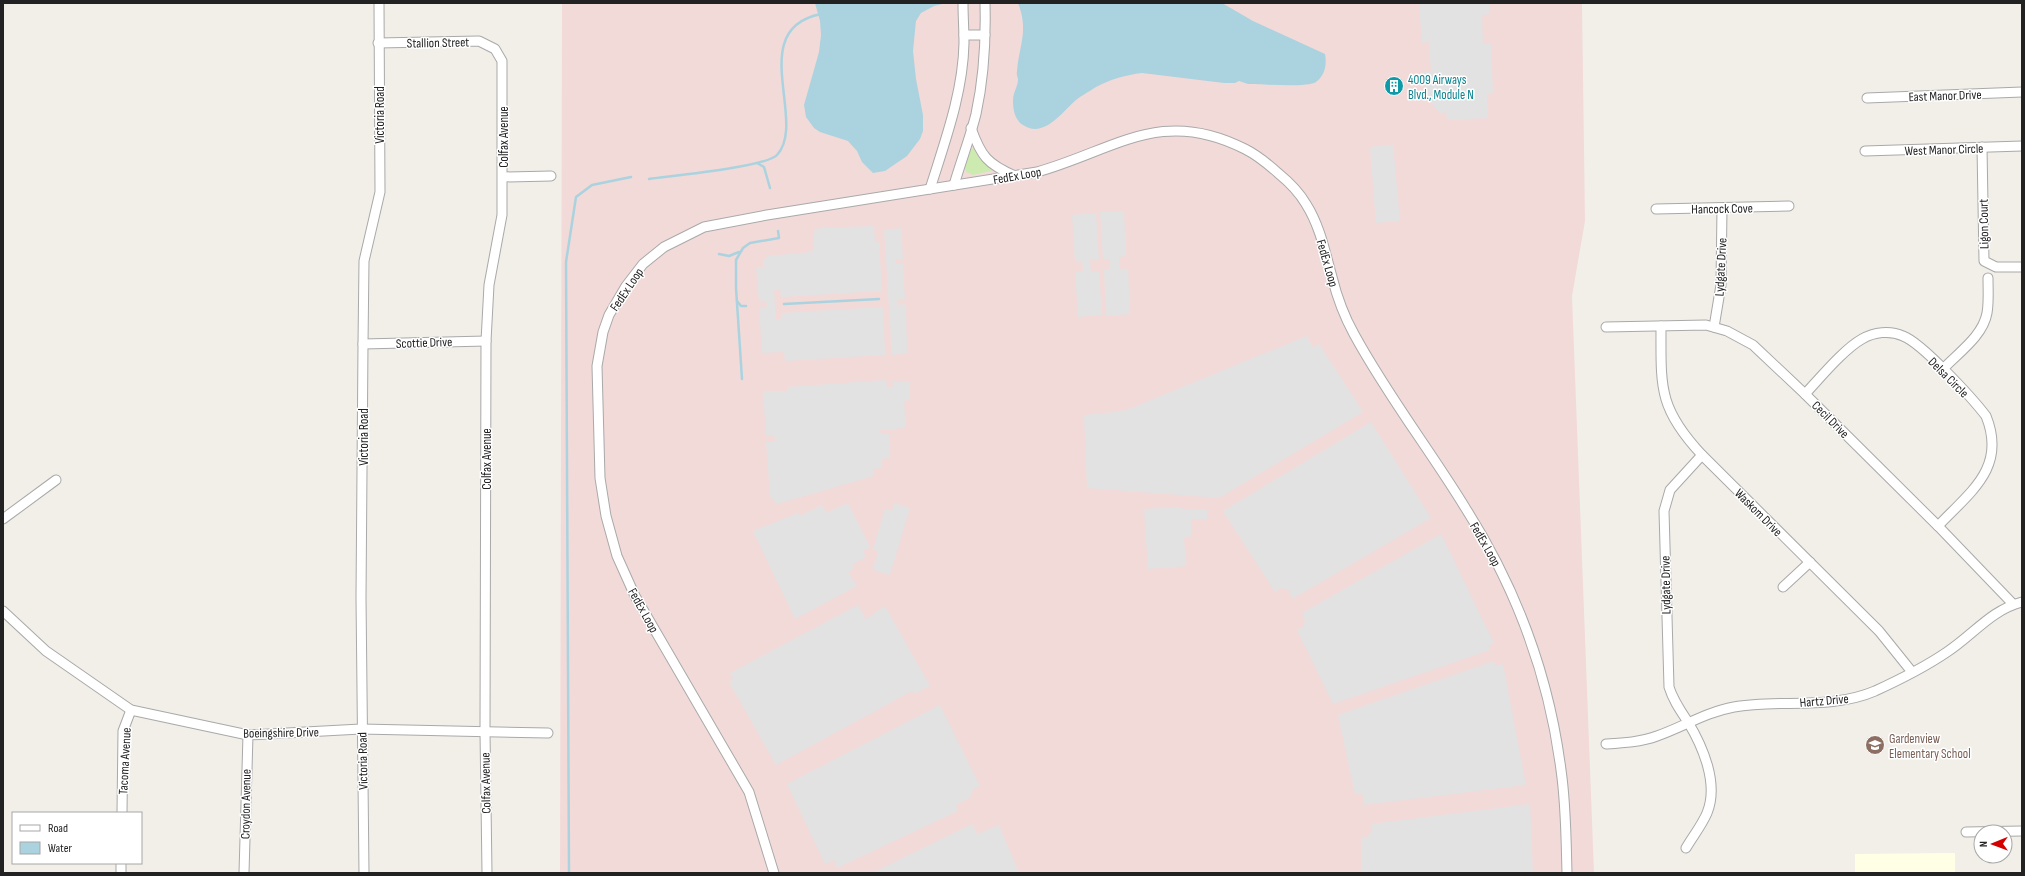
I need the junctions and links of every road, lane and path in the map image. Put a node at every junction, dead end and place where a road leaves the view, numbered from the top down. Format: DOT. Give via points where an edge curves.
graph roads {
  1 [pos="379,3"];
  2 [pos="963,3"];
  3 [pos="985,3"];
  4 [pos="964,35"];
  5 [pos="985,35"];
  6 [pos="378,43"];
  7 [pos="495,49"];
  8 [pos="2022,92"];
  9 [pos="1867,98"];
  10 [pos="971,128"];
  11 [pos="2022,146"];
  12 [pos="1982,147"];
  13 [pos="1865,152"];
  14 [pos="551,176"];
  15 [pos="1015,176"];
  16 [pos="503,177"];
  17 [pos="954,185"];
  18 [pos="930,189"];
  19 [pos="1789,206"];
  20 [pos="1722,208"];
  21 [pos="1656,209"];
  22 [pos="2022,267"];
  23 [pos="1988,278"];
  24 [pos="1661,326"];
  25 [pos="1606,327"];
  26 [pos="1714,327"];
  27 [pos="486,341"];
  28 [pos="363,344"];
  29 [pos="1943,369"];
  30 [pos="1805,394"];
  31 [pos="1702,455"];
  32 [pos="56,480"];
  33 [pos="3,519"];
  34 [pos="1938,526"];
  35 [pos="1810,562"];
  36 [pos="1783,587"];
  37 [pos="2018,603"];
  38 [pos="3,611"];
  39 [pos="1912,672"];
  40 [pos="131,710"];
  41 [pos="1688,723"];
  42 [pos="361,729"];
  43 [pos="485,732"];
  44 [pos="548,733"];
  45 [pos="248,735"];
  46 [pos="1606,744"];
  47 [pos="122,812"];
  48 [pos="2022,831"];
  49 [pos="1966,832"];
  50 [pos="1686,848"];
  51 [pos="244,873"];
  52 [pos="364,873"];
  53 [pos="487,873"];
  54 [pos="774,873"];
  55 [pos="1567,873"];
  1 -- 6 [label="street, Victoria Road"];
  2 -- 4 [label="street"];
  3 -- 5 [label="street"];
  4 -- 5 [label="street"];
  4 -- 18 [label="street" via="958,94"];
  5 -- 10 [label="street" via="981,84"];
  6 -- 7 [label="street, Stallion Street" via="479,41"];
  6 -- 28 [label="street, Victoria Road" via="380,192 364,261"];
  7 -- 16 [label="street, Colfax Avenue" via="502,62"];
  8 -- 9 [label="street, East Manor Drive"];
  10 -- 15 [label="street" via="985,159"];
  10 -- 17 [label="street"];
  11 -- 12 [label="street, West Manor Circle"];
  12 -- 13 [label="street, West Manor Circle"];
  12 -- 22 [label="street, Ligon Court" via="1984,261 1996,267"];
  14 -- 16 [label="street"];
  15 -- 17 [label="street, FedEx Loop"];
  15 -- 55 [label="street, FedEx Loop" via="1061,165 1141,135 1162,131 1191,132 1217,137 1246,150 1263,160 1296,190 1306,203 1317,226 1338,297 1353,333 1466,510 1502,571 1521,615 1544,686 1556,736 1566,812"];
  16 -- 27 [label="street, Colfax Avenue" via="502,215 489,285"];
  17 -- 18 [label="street, FedEx Loop"];
  18 -- 54 [label="street, FedEx Loop" via="714,224 690,233 664,247 634,274 609,315 603,332 597,366 600,478 606,516 617,556 635,596 749,792"];
  19 -- 20 [label="street, Hancock Cove"];
  20 -- 21 [label="street, Hancock Cove"];
  20 -- 26 [label="street, Lydgate Drive" via="1721,285"];
  23 -- 29 [label="street" via="1985,322 1975,337"];
  24 -- 25 [label="street, Cecil Drive"];
  24 -- 26 [label="street, Cecil Drive" via="1697,324"];
  24 -- 31 [label="street, Waskom Drive" via="1662,385 1668,408 1679,430"];
  26 -- 30 [label="street, Cecil Drive" via="1736,334 1753,345"];
  27 -- 28 [label="street, Scottie Drive"];
  27 -- 43 [label="street, Colfax Avenue"];
  28 -- 42 [label="street, Victoria Road"];
  29 -- 30 [label="street, Delsa Circle" via="1910,339 1895,333 1877,334 1855,343"];
  29 -- 34 [label="street, Delsa Circle" via="1986,416 1991,430 1992,446 1990,466 1982,480"];
  30 -- 34 [label="street, Cecil Drive"];
  31 -- 35 [label="street, Waskom Drive"];
  31 -- 41 [label="street, Lydgate Drive" via="1670,490 1664,511 1668,678 1675,703"];
  32 -- 33 [label="street"];
  34 -- 37 [label="street, Cecil Drive"];
  35 -- 36 [label="street"];
  35 -- 39 [label="street, Waskom Drive" via="1879,631"];
  37 -- 39 [label="street, Hartz Drive" via="1994,614 1947,652"];
  38 -- 40 [label="street, Boeingshire Drive" via="46,651"];
  39 -- 41 [label="street, Hartz Drive" via="1874,691 1850,699 1745,705 1720,710"];
  40 -- 45 [label="street, Boeingshire Drive"];
  40 -- 47 [label="street, Tacoma Avenue" via="124,730"];
  41 -- 46 [label="street, Hartz Drive" via="1645,740"];
  41 -- 50 [label="street, Lydgate Drive" via="1706,762 1711,790 1706,814"];
  42 -- 43 [label="street, Boeingshire Drive"];
  42 -- 45 [label="street, Boeingshire Drive"];
  42 -- 52 [label="street, Victoria Road"];
  43 -- 44 [label="street, Boeingshire Drive"];
  43 -- 53 [label="street, Colfax Avenue"];
  45 -- 51 [label="street, Croydon Avenue"];
  48 -- 49 [label="street"];
}
